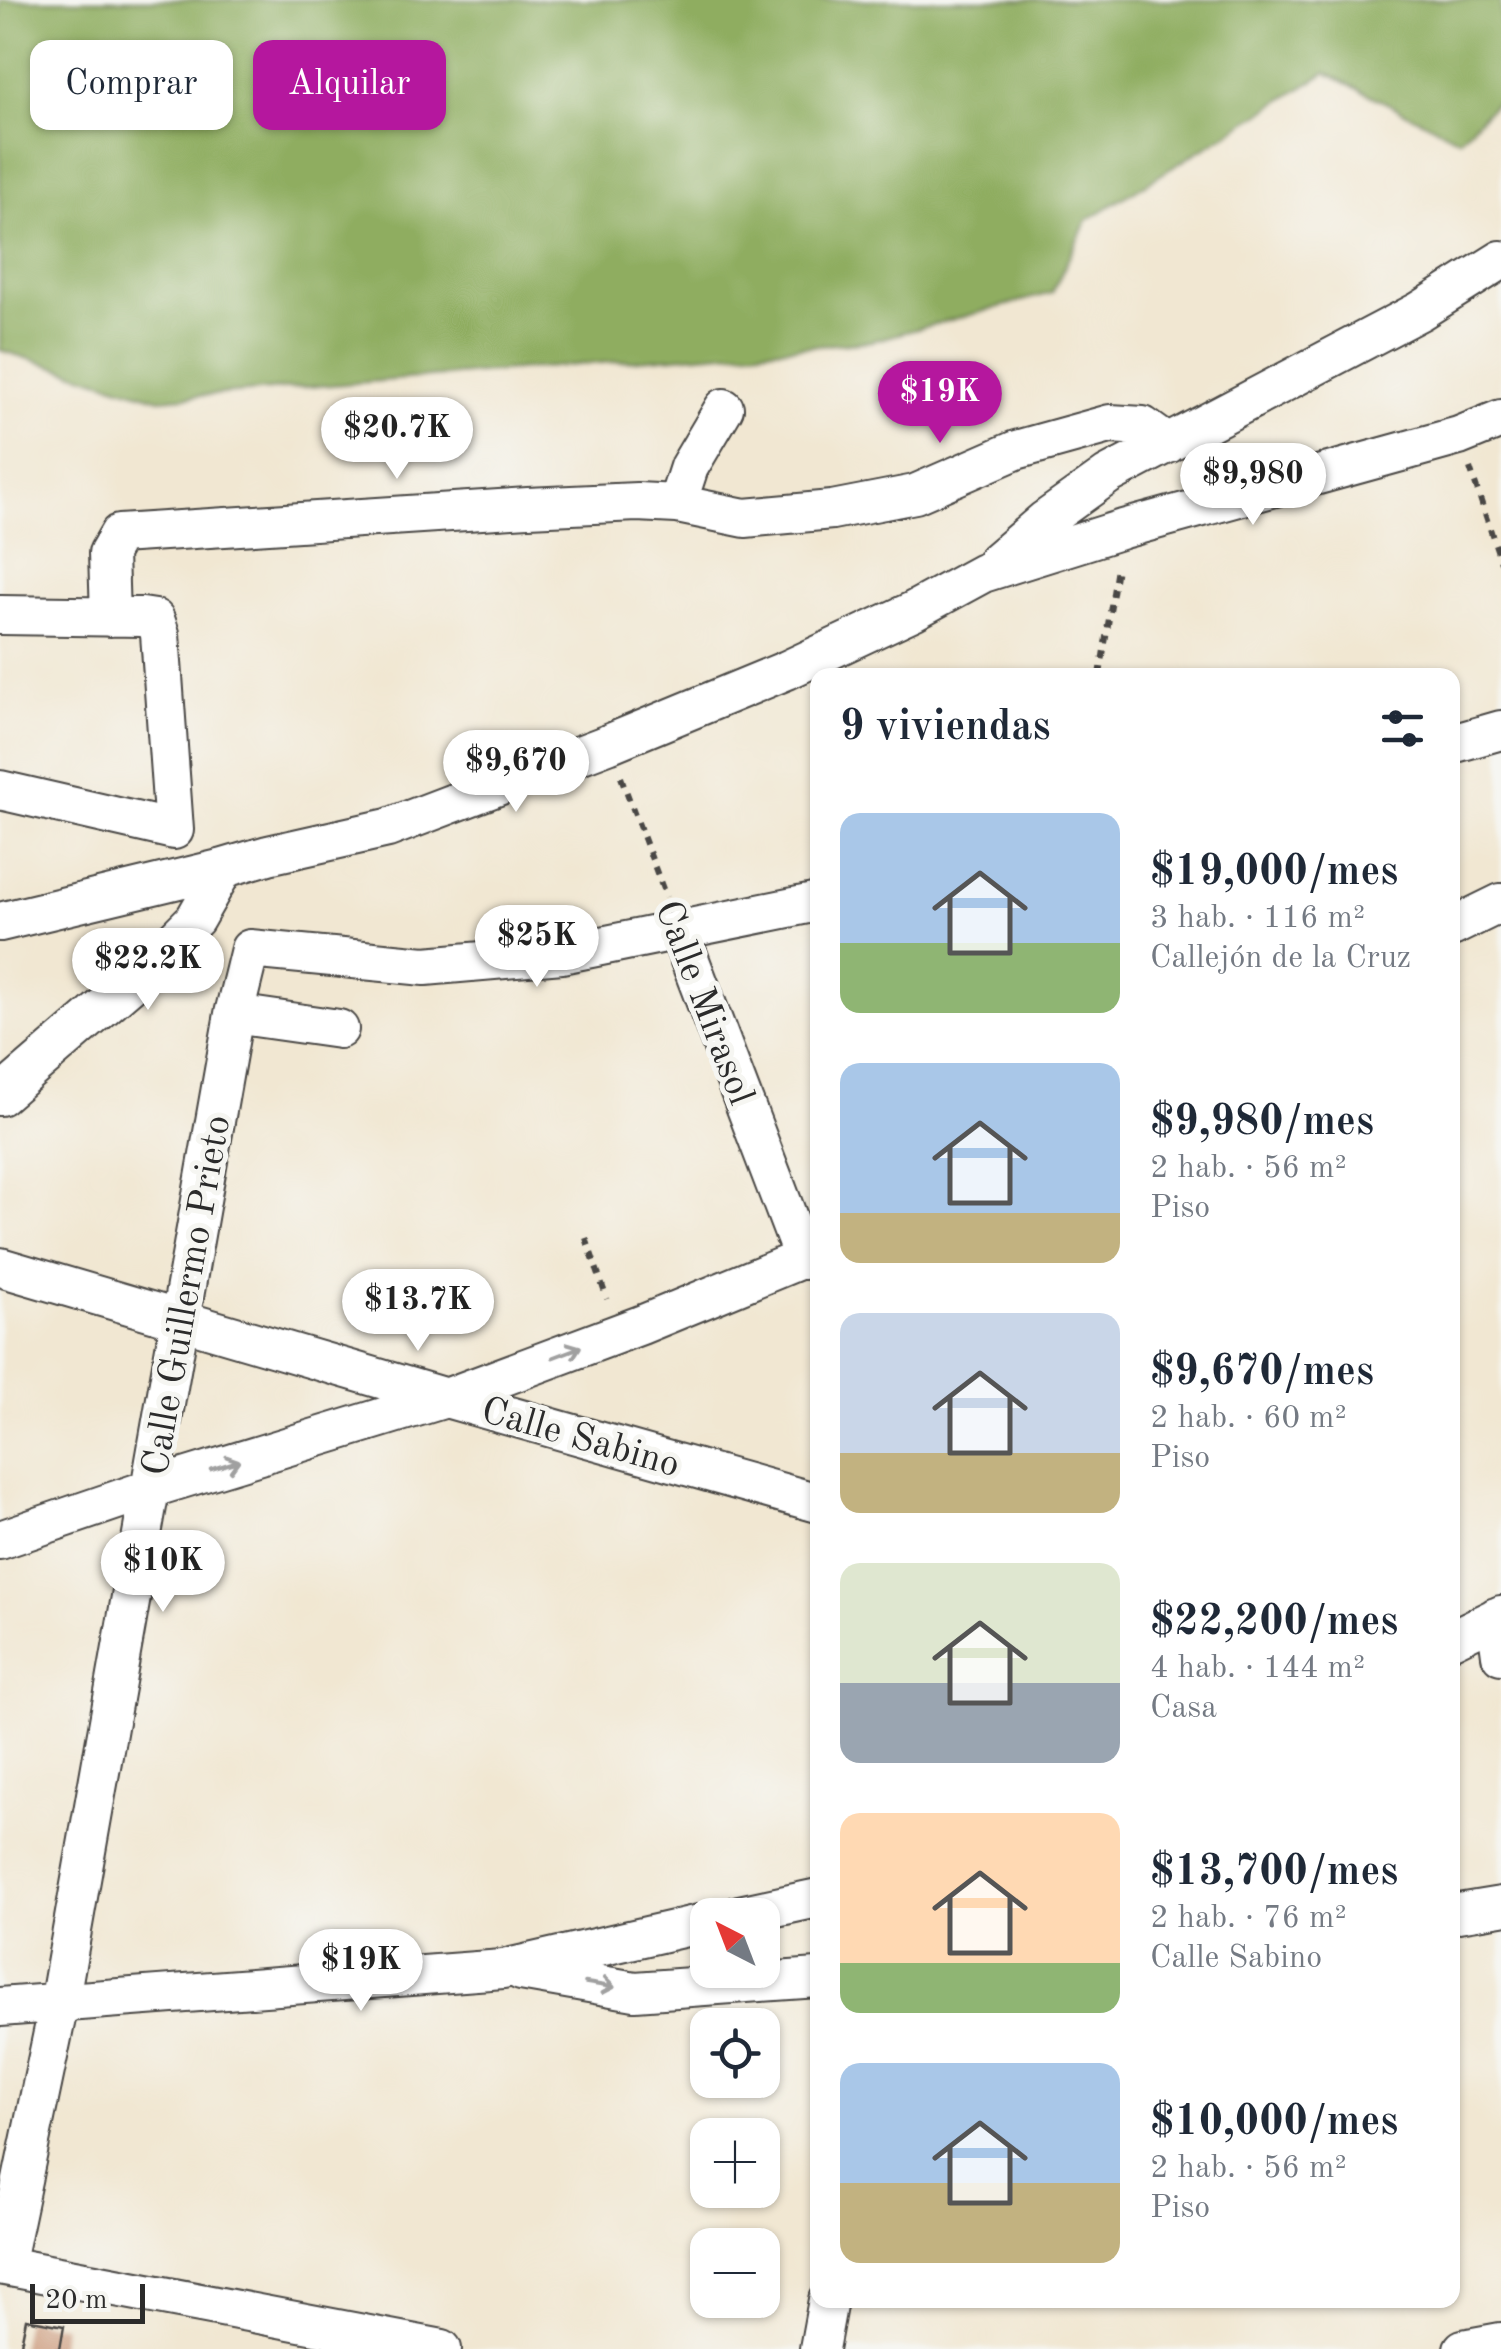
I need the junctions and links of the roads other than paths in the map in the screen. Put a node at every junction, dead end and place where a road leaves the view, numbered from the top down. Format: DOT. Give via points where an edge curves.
graph roads {
  1 [pos="1501,260"];
  2 [pos="724,408"];
  3 [pos="1501,419"];
  4 [pos="1168,444"];
  5 [pos="677,504"];
  6 [pos="983,574"];
  7 [pos="0,615"];
  8 [pos="110,617"];
  9 [pos="1501,730"];
  10 [pos="1460,742"];
  11 [pos="0,790"];
  12 [pos="224,868"];
  13 [pos="1501,903"];
  14 [pos="810,904"];
  15 [pos="0,922"];
  16 [pos="1460,924"];
  17 [pos="678,929"];
  18 [pos="234,1014"];
  19 [pos="340,1029"];
  20 [pos="0,1096"];
  21 [pos="810,1254"];
  22 [pos="810,1256"];
  23 [pos="0,1267"];
  24 [pos="180,1319"];
  25 [pos="446,1398"];
  26 [pos="152,1488"];
  27 [pos="810,1501"];
  28 [pos="0,1540"];
  29 [pos="1460,1613"];
  30 [pos="1499,1616"];
  31 [pos="1460,1635"];
  32 [pos="1501,1654"];
  33 [pos="810,1900"];
  34 [pos="780,1906"];
  35 [pos="1501,1906"];
  36 [pos="1460,1913"];
  37 [pos="690,1926"];
  38 [pos="504,1968"];
  39 [pos="810,1979"];
  40 [pos="59,2004"];
  41 [pos="0,2007"];
  42 [pos="2,2265"];
  43 [pos="827,2308"];
  44 [pos="1501,2342"];
  45 [pos="442,2349"];
  46 [pos="820,2349"];
  47 [pos="1464,2349"];
  1 -- 4 [label="street" via="1420,311"];
  2 -- 5 [label="street" via="688,467"];
  3 -- 6 [label="street"];
  4 -- 5 [label="street" via="1143,426 1110,424 1016,450 915,494 832,510 745,518"];
  4 -- 6 [label="street" via="1108,475"];
  5 -- 8 [label="street" via="528,507 120,534 108,553"];
  6 -- 12 [label="street" via="787,670 608,744 388,828"];
  7 -- 8 [label="street"];
  8 -- 11 [label="street" via="154,619 160,634 174,830"];
  9 -- 10 [label="street"];
  12 -- 15 [label="street"];
  12 -- 20 [label="street" via="194,919"];
  13 -- 16 [label="street"];
  14 -- 17 [label="street"];
  17 -- 18 [label="street, Calle Guillermo Prieto" via="562,954 425,966 250,949"];
  17 -- 21 [label="street, Calle Mirasol"];
  18 -- 19 [label="street"];
  18 -- 24 [label="street, Calle Guillermo Prieto"];
  25 -- 22 [label="street, one-way"];
  23 -- 24 [label="street, Calle Sabino"];
  24 -- 25 [label="street, Calle Sabino"];
  24 -- 26 [label="street, Calle Guillermo Prieto"];
  26 -- 25 [label="street, one-way"];
  25 -- 27 [label="street, Calle Sabino"];
  26 -- 28 [label="street"];
  26 -- 40 [label="street, Calle Guillermo Prieto"];
  29 -- 30 [label="street"];
  30 -- 31 [label="street"];
  30 -- 32 [label="street"];
  33 -- 34 [label="street"];
  35 -- 36 [label="street"];
  37 -- 38 [label="street"];
  38 -- 39 [label="street, one-way" via="635,1990"];
  38 -- 40 [label="street"];
  40 -- 41 [label="street"];
  40 -- 42 [label="street, Calle Guillermo Prieto"];
  42 -- 45 [label="street"];
  43 -- 46 [label="street"];
  44 -- 47 [label="street"];
}
